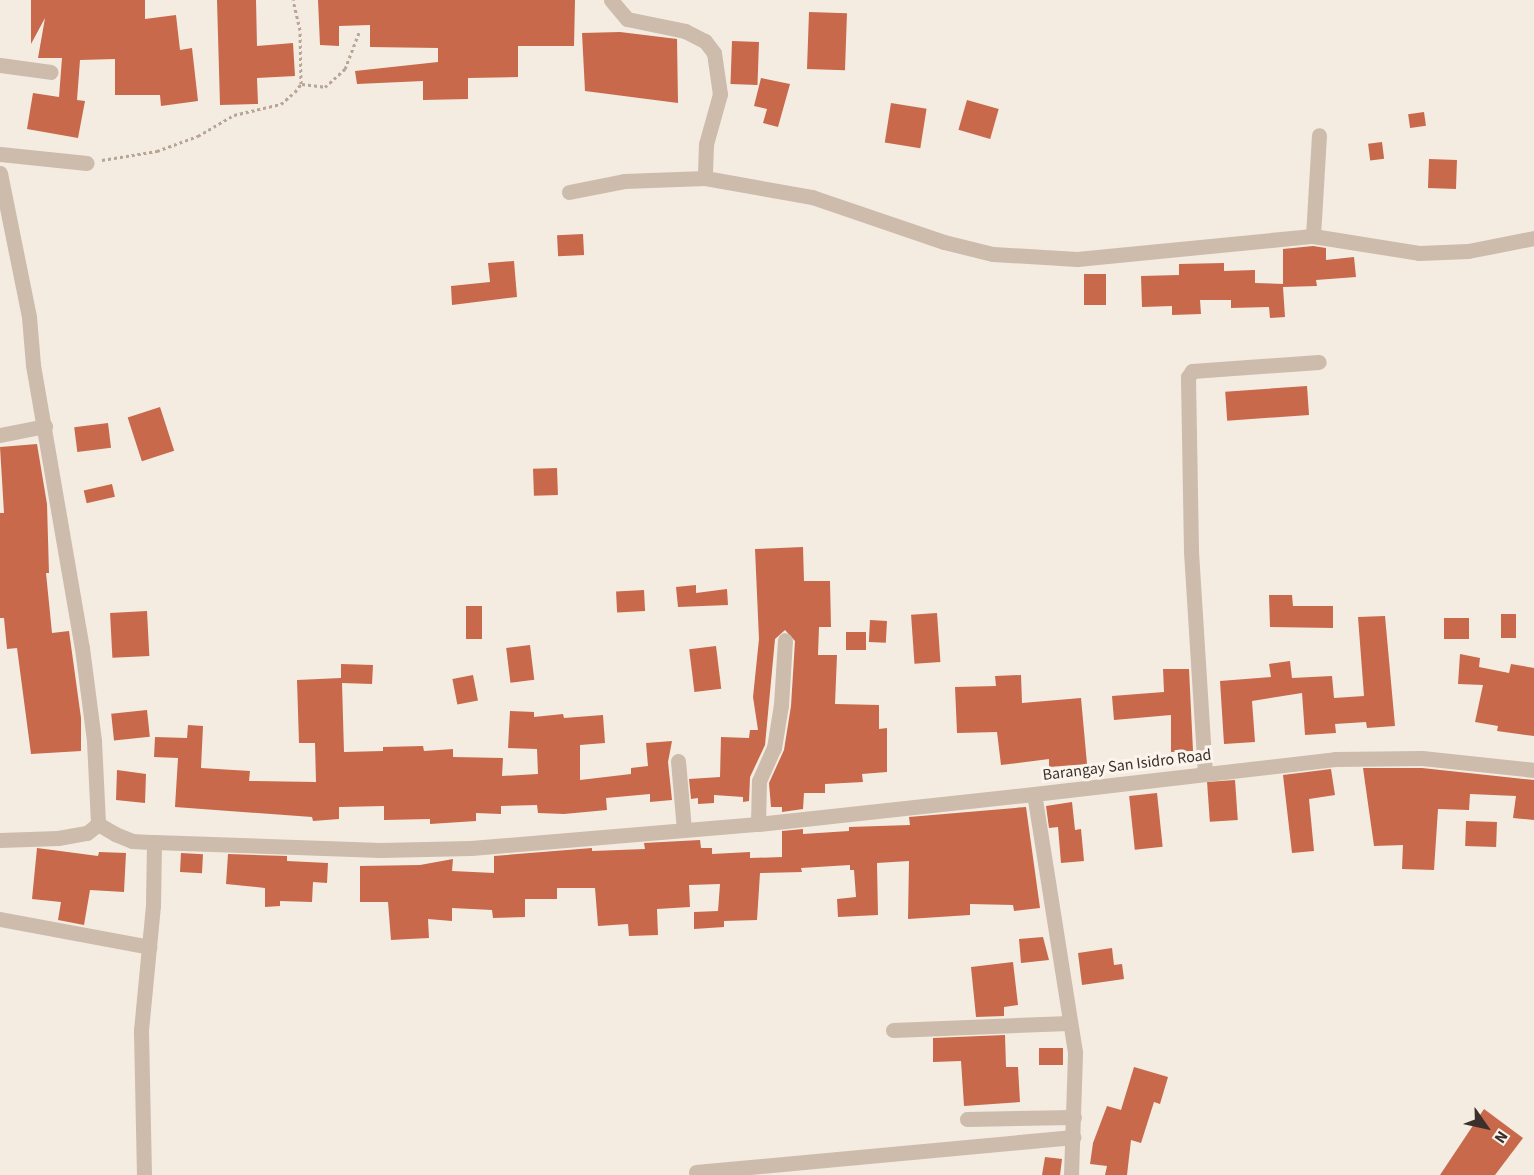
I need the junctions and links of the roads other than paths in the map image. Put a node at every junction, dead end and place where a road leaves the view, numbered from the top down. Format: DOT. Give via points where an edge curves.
graph roads {
  1 [pos="611,0"];
  2 [pos="0,65"];
  3 [pos="51,72"];
  4 [pos="1319,135"];
  5 [pos="0,154"];
  6 [pos="87,163"];
  7 [pos="0,173"];
  8 [pos="705,178"];
  9 [pos="569,192"];
  10 [pos="1312,236"];
  11 [pos="1534,238"];
  12 [pos="1319,362"];
  13 [pos="45,426"];
  14 [pos="0,435"];
  15 [pos="785,640"];
  16 [pos="678,761"];
  17 [pos="1534,770"];
  18 [pos="1205,774"];
  19 [pos="1034,794"];
  20 [pos="98,824"];
  21 [pos="758,824"];
  22 [pos="684,829"];
  23 [pos="0,840"];
  24 [pos="154,842"];
  25 [pos="0,919"];
  26 [pos="149,947"];
  27 [pos="1069,1023"];
  28 [pos="893,1030"];
  29 [pos="1074,1117"];
  30 [pos="967,1119"];
  31 [pos="1073,1137"];
  32 [pos="696,1172"];
  33 [pos="144,1175"];
  34 [pos="1071,1175"];
  1 -- 8 [label="street" via="627,20 685,31 705,41 714,53 720,94 706,144"];
  2 -- 3 [label="street"];
  4 -- 10 [label="street"];
  5 -- 6 [label="street"];
  7 -- 13 [label="street" via="29,317 33,365"];
  8 -- 9 [label="street" via="624,181"];
  8 -- 10 [label="street" via="812,197 944,242 993,254 1077,259"];
  10 -- 11 [label="street" via="1419,253 1468,251"];
  12 -- 18 [label="street" via="1192,371 1188,377 1191,550"];
  13 -- 14 [label="street"];
  13 -- 20 [label="street" via="82,648 94,741"];
  15 -- 21 [label="street" via="781,705 774,748 759,781"];
  16 -- 22 [label="street"];
  17 -- 18 [label="street, Barangay San Isidro Road" via="1422,758 1367,759"];
  18 -- 19 [label="street, Barangay San Isidro Road"];
  19 -- 21 [label="street"];
  19 -- 27 [label="street, Barangay San Isidro Road"];
  20 -- 23 [label="street" via="87,833 58,838"];
  20 -- 24 [label="street" via="132,841"];
  21 -- 22 [label="street"];
  22 -- 24 [label="street" via="471,848 380,850"];
  24 -- 26 [label="street"];
  25 -- 26 [label="street"];
  26 -- 33 [label="street" via="141,1030"];
  27 -- 28 [label="street"];
  27 -- 29 [label="street, Barangay San Isidro Road" via="1075,1052"];
  29 -- 30 [label="street"];
  29 -- 31 [label="street, Barangay San Isidro Road"];
  31 -- 32 [label="street"];
  31 -- 34 [label="street, Barangay San Isidro Road"];
}
